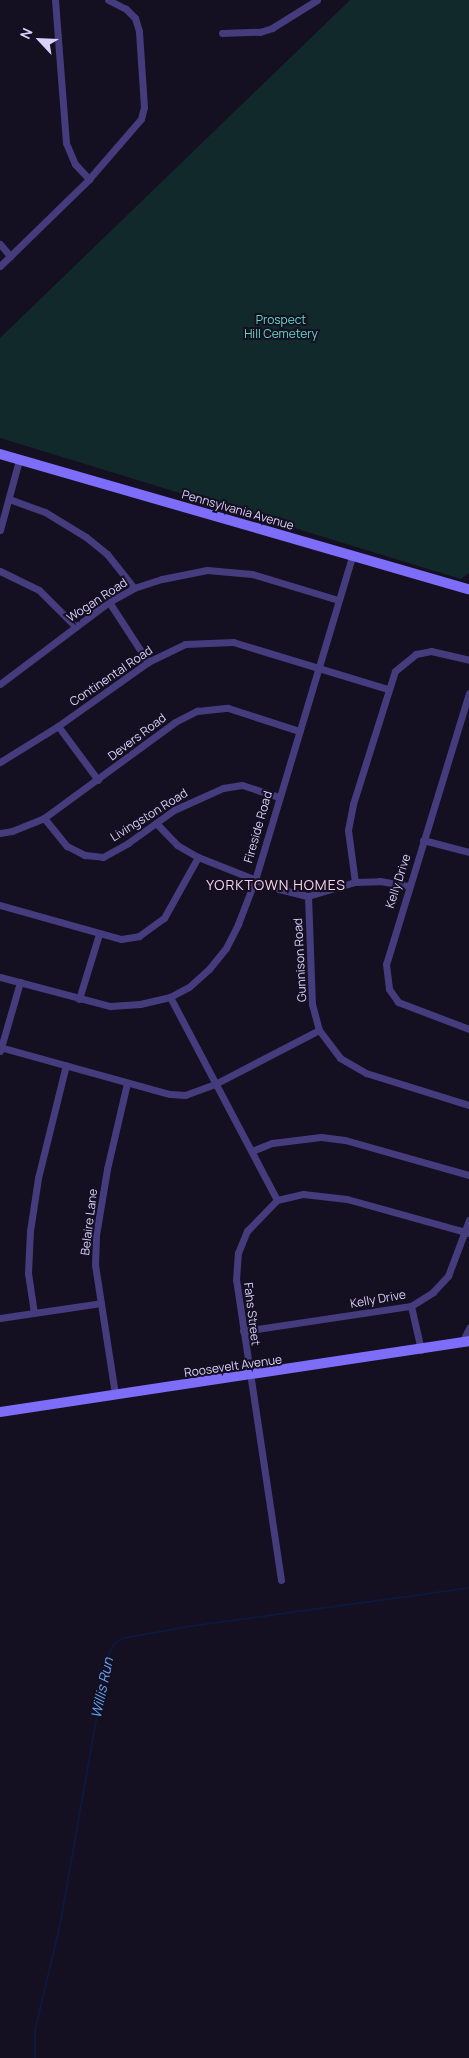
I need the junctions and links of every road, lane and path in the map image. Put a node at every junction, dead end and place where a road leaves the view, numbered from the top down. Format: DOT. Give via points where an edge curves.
graph roads {
  1 [pos="55,0"];
  2 [pos="108,0"];
  3 [pos="317,0"];
  4 [pos="222,32"];
  5 [pos="88,179"];
  6 [pos="0,244"];
  7 [pos="10,256"];
  8 [pos="0,266"];
  9 [pos="0,454"];
  10 [pos="19,460"];
  11 [pos="9,499"];
  12 [pos="0,530"];
  13 [pos="352,557"];
  14 [pos="0,570"];
  15 [pos="134,588"];
  16 [pos="469,589"];
  17 [pos="338,600"];
  18 [pos="109,602"];
  19 [pos="76,626"];
  20 [pos="469,660"];
  21 [pos="148,662"];
  22 [pos="319,666"];
  23 [pos="0,684"];
  24 [pos="388,689"];
  25 [pos="469,693"];
  26 [pos="58,726"];
  27 [pos="299,731"];
  28 [pos="0,762"];
  29 [pos="98,780"];
  30 [pos="279,797"];
  31 [pos="44,818"];
  32 [pos="156,823"];
  33 [pos="0,832"];
  34 [pos="423,840"];
  35 [pos="469,852"];
  36 [pos="198,857"];
  37 [pos="254,880"];
  38 [pos="355,882"];
  39 [pos="408,886"];
  40 [pos="308,896"];
  41 [pos="0,905"];
  42 [pos="99,934"];
  43 [pos="0,977"];
  44 [pos="20,982"];
  45 [pos="170,997"];
  46 [pos="79,999"];
  47 [pos="469,1029"];
  48 [pos="319,1030"];
  49 [pos="0,1048"];
  50 [pos="66,1065"];
  51 [pos="127,1083"];
  52 [pos="215,1084"];
  53 [pos="469,1105"];
  54 [pos="252,1151"];
  55 [pos="469,1175"];
  56 [pos="277,1200"];
  57 [pos="469,1220"];
  58 [pos="467,1233"];
  59 [pos="101,1303"];
  60 [pos="410,1306"];
  61 [pos="34,1313"];
  62 [pos="0,1318"];
  63 [pos="469,1328"];
  64 [pos="243,1331"];
  65 [pos="466,1342"];
  66 [pos="421,1350"];
  67 [pos="248,1376"];
  68 [pos="115,1394"];
  69 [pos="0,1412"];
  70 [pos="281,1580"];
  1 -- 5 [label="street" via="66,143 75,164"];
  2 -- 5 [label="street" via="135,18 139,31 144,108 141,119"];
  3 -- 4 [label="street" via="272,28 260,32"];
  5 -- 7 [label="street"];
  6 -- 7 [label="street"];
  7 -- 8 [label="street"];
  9 -- 10 [label="street, Pennsylvania Avenue"];
  10 -- 11 [label="street"];
  10 -- 13 [label="street, Pennsylvania Avenue"];
  11 -- 12 [label="street"];
  11 -- 15 [label="street" via="45,512 86,537 107,554"];
  13 -- 16 [label="street, Pennsylvania Avenue"];
  13 -- 17 [label="street, Fireside Road"];
  14 -- 19 [label="street" via="39,590"];
  15 -- 17 [label="street, Wogan Road" via="207,570 252,574"];
  15 -- 18 [label="street, Wogan Road"];
  17 -- 22 [label="street, Fireside Road"];
  18 -- 19 [label="street, Wogan Road"];
  18 -- 21 [label="street"];
  19 -- 23 [label="street, Wogan Road"];
  20 -- 24 [label="street" via="430,651 416,654 395,671"];
  21 -- 22 [label="street, Continental Road" via="185,644 233,642"];
  21 -- 26 [label="street, Continental Road"];
  22 -- 24 [label="street, Continental Road"];
  22 -- 27 [label="street, Fireside Road"];
  24 -- 38 [label="street" via="348,830"];
  25 -- 34 [label="street, Kelly Drive"];
  26 -- 28 [label="street, Continental Road"];
  26 -- 29 [label="street"];
  27 -- 29 [label="street, Devers Road" via="228,708 197,711 176,722"];
  27 -- 30 [label="street, Fireside Road"];
  29 -- 31 [label="street, Devers Road"];
  30 -- 32 [label="street, Livingston Road" via="242,785 223,788 174,810"];
  30 -- 37 [label="street, Fireside Road"];
  31 -- 32 [label="street, Livingston Road" via="67,846 85,855 103,857"];
  31 -- 33 [label="street, Devers Road" via="12,831"];
  32 -- 36 [label="street" via="177,845"];
  34 -- 35 [label="street"];
  34 -- 39 [label="street, Kelly Drive"];
  36 -- 37 [label="street"];
  36 -- 42 [label="street" via="164,918 151,930 121,939"];
  37 -- 40 [label="street"];
  37 -- 45 [label="street, Fireside Road" via="226,948 189,987"];
  38 -- 39 [label="street" via="380,881"];
  38 -- 40 [label="street"];
  39 -- 47 [label="street, Kelly Drive" via="387,958 390,989 405,1007"];
  40 -- 48 [label="street, Gunnison Road" via="312,1004"];
  41 -- 42 [label="street"];
  42 -- 46 [label="street"];
  43 -- 44 [label="street, Fireside Road"];
  44 -- 46 [label="street, Fireside Road"];
  44 -- 49 [label="street"];
  45 -- 46 [label="street, Fireside Road" via="110,1006"];
  45 -- 52 [label="street"];
  48 -- 52 [label="street"];
  48 -- 53 [label="street, Gunnison Road" via="340,1058 366,1073"];
  49 -- 50 [label="street"];
  50 -- 51 [label="street"];
  50 -- 61 [label="street" via="38,1178 30,1231 28,1273"];
  51 -- 52 [label="street" via="185,1095"];
  51 -- 59 [label="street, Belaire Lane" via="96,1235 95,1265"];
  52 -- 54 [label="street"];
  54 -- 55 [label="street" via="272,1143 321,1137 345,1140"];
  54 -- 56 [label="street"];
  56 -- 58 [label="street" via="303,1194 347,1200"];
  56 -- 64 [label="street, Fahs Street" via="247,1231 238,1253 236,1280"];
  57 -- 58 [label="street, Kelly Drive"];
  58 -- 60 [label="street, Kelly Drive" via="448,1276 433,1292"];
  59 -- 61 [label="street"];
  59 -- 68 [label="street, Belaire Lane"];
  60 -- 64 [label="street, Kelly Drive"];
  60 -- 66 [label="street"];
  61 -- 62 [label="street"];
  63 -- 65 [label="street"];
  64 -- 67 [label="street, Fahs Street"];
  65 -- 66 [label="street, Roosevelt Avenue"];
  66 -- 67 [label="street, Roosevelt Avenue"];
  67 -- 68 [label="street, Roosevelt Avenue"];
  67 -- 70 [label="street, Fahs Street"];
  68 -- 69 [label="street, Roosevelt Avenue"];
}
